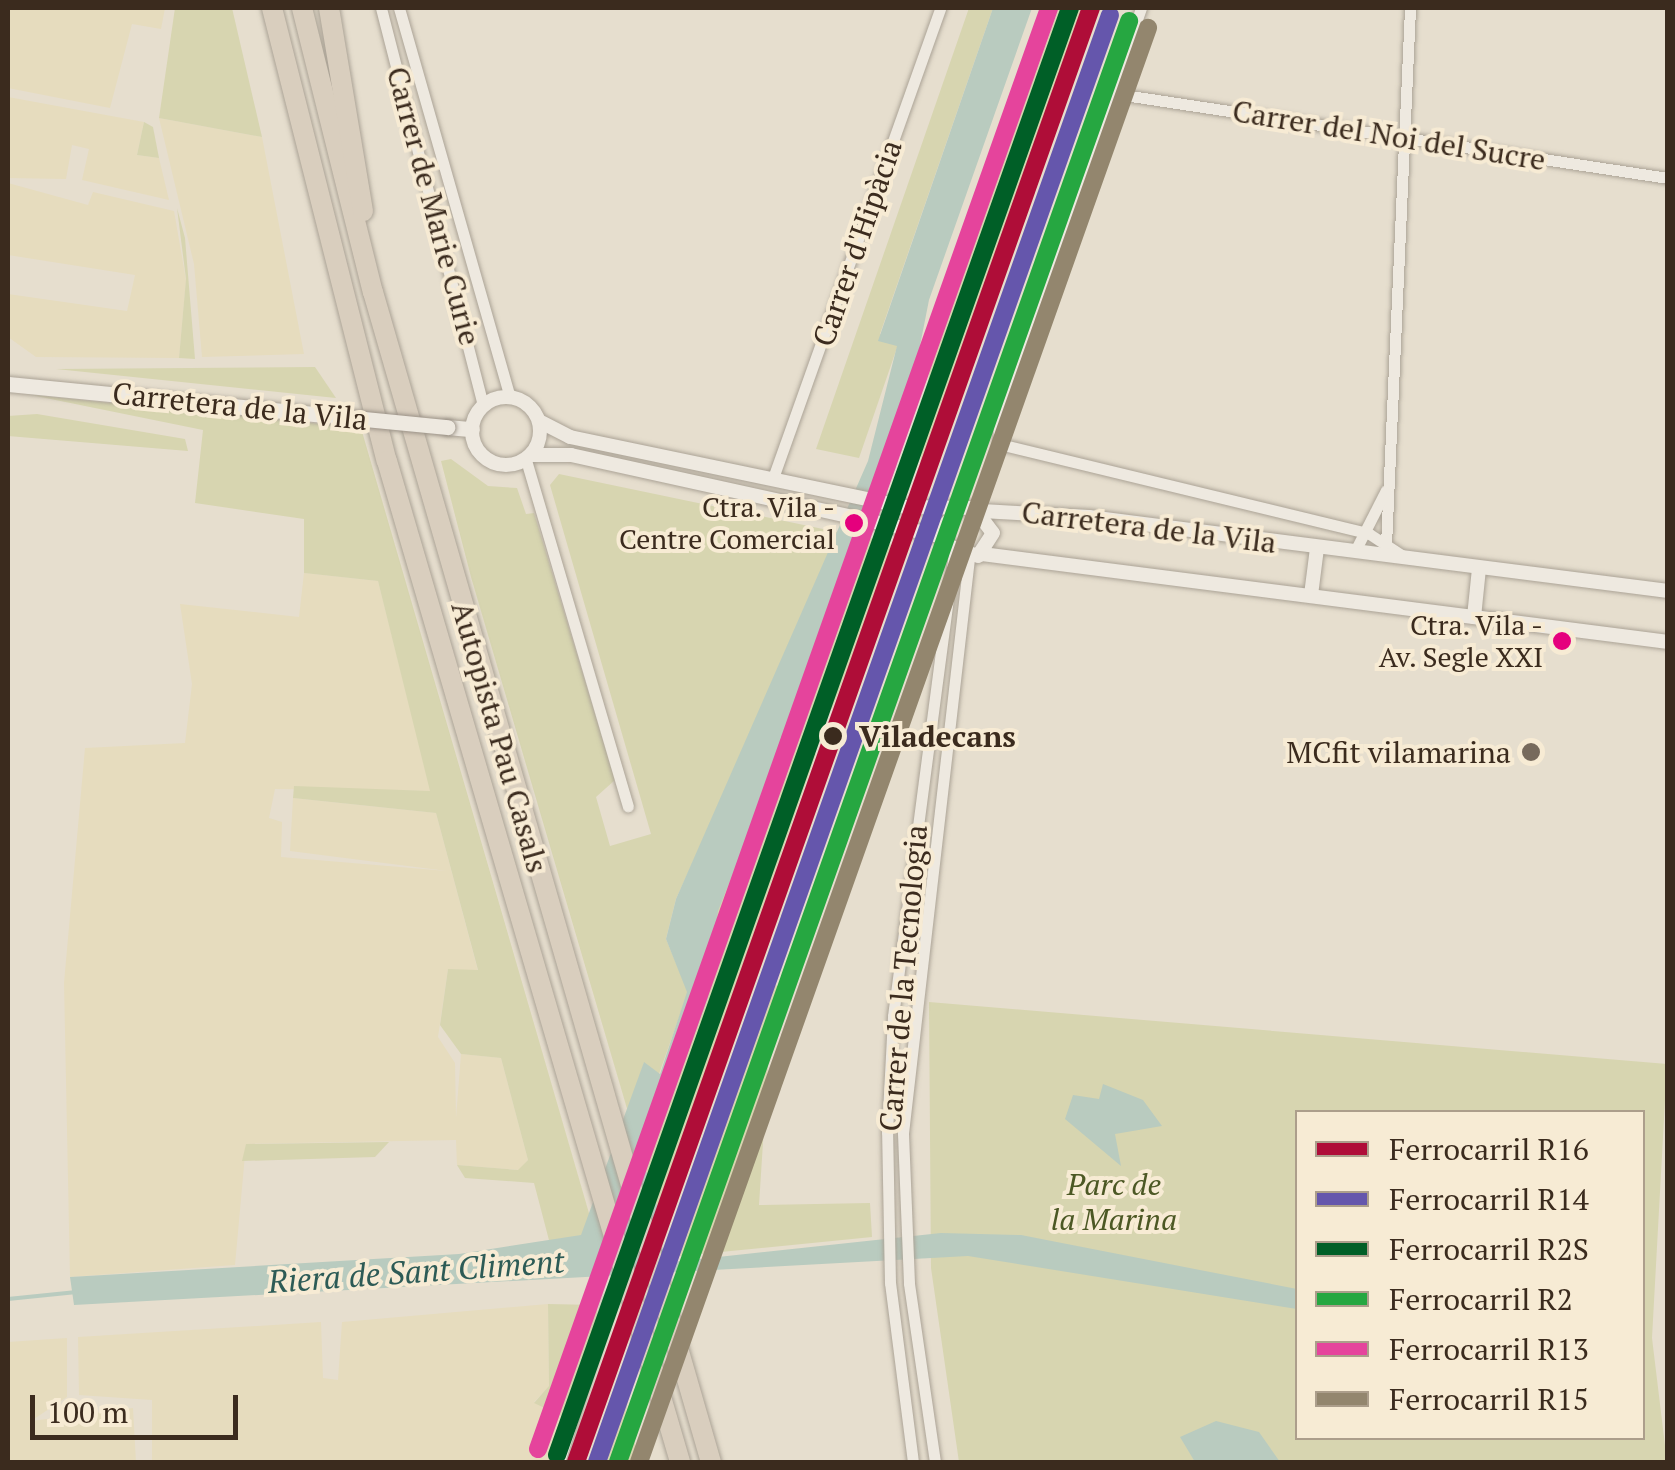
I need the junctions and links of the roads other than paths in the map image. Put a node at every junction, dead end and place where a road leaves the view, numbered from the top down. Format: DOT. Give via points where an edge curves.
graph roads {
  1 [pos="272,8"];
  2 [pos="302,8"];
  3 [pos="329,8"];
  4 [pos="382,8"];
  5 [pos="399,8"];
  6 [pos="940,8"];
  7 [pos="1141,8"];
  8 [pos="1410,8"];
  9 [pos="1111,93"];
  10 [pos="1404,135"];
  11 [pos="1668,178"];
  12 [pos="373,292"];
  13 [pos="8,384"];
  14 [pos="510,397"];
  15 [pos="483,406"];
  16 [pos="539,421"];
  17 [pos="472,429"];
  18 [pos="528,457"];
  19 [pos="774,478"];
  20 [pos="1388,486"];
  21 [pos="958,510"];
  22 [pos="982,512"];
  23 [pos="1368,532"];
  24 [pos="936,534"];
  25 [pos="1386,544"];
  26 [pos="1317,548"];
  27 [pos="1356,549"];
  28 [pos="954,554"];
  29 [pos="976,556"];
  30 [pos="1403,556"];
  31 [pos="1479,569"];
  32 [pos="1668,591"];
  33 [pos="1310,595"];
  34 [pos="1474,617"];
  35 [pos="1668,642"];
  36 [pos="628,806"];
  37 [pos="610,1298"];
  38 [pos="560,1462"];
  39 [pos="680,1462"];
  40 [pos="711,1462"];
  41 [pos="913,1462"];
  42 [pos="935,1462"];
  1 -- 39 [label="highway, Autopista Pau Casals" via="386,461"];
  2 -- 12 [label="highway, Autopista Pau Casals"];
  3 -- 12 [label="highway"];
  4 -- 15 [label="street, Carrer de Marie Curie"];
  5 -- 14 [label="street, Carrer de Marie Curie"];
  6 -- 19 [label="street, Carrer d'Hipàcia"];
  7 -- 9 [label="street"];
  8 -- 10 [label="street"];
  9 -- 10 [label="street, Carrer del Noi del Sucre"];
  9 -- 23 [label="street" via="998,418 999,444"];
  10 -- 11 [label="street, Carrer del Noi del Sucre"];
  10 -- 20 [label="street"];
  12 -- 40 [label="highway, Autopista Pau Casals"];
  13 -- 17 [label="main road, Carretera de la Vila, bridge"];
  14 -- 15 [label="street"];
  14 -- 16 [label="street"];
  15 -- 17 [label="street"];
  16 -- 18 [label="street"];
  16 -- 19 [label="street" via="570,437"];
  17 -- 18 [label="street" via="486,459"];
  18 -- 24 [label="street" via="571,454"];
  18 -- 36 [label="street"];
  19 -- 21 [label="street"];
  20 -- 23 [label="street"];
  20 -- 25 [label="street"];
  21 -- 22 [label="street"];
  21 -- 24 [label="street"];
  22 -- 26 [label="street, Carretera de la Vila"];
  22 -- 29 [label="street" via="994,532"];
  23 -- 25 [label="street"];
  23 -- 27 [label="street"];
  24 -- 28 [label="street"];
  25 -- 30 [label="street"];
  26 -- 27 [label="street, Carretera de la Vila"];
  26 -- 33 [label="street, Carretera de la Vila"];
  27 -- 30 [label="street, Carretera de la Vila"];
  28 -- 29 [label="street"];
  28 -- 41 [label="street, Carrer de la Tecnologia" via="893,1016 886,1192 890,1284"];
  29 -- 33 [label="street, Carretera de la Vila"];
  29 -- 42 [label="street, Carrer de la Tecnologia" via="918,958 902,1190 908,1283"];
  30 -- 31 [label="street, Carretera de la Vila"];
  31 -- 32 [label="street, Carretera de la Vila"];
  31 -- 34 [label="street"];
  33 -- 34 [label="street, Carretera de la Vila"];
  34 -- 35 [label="street, Carretera de la Vila"];
  37 -- 38 [label="street"];
}
